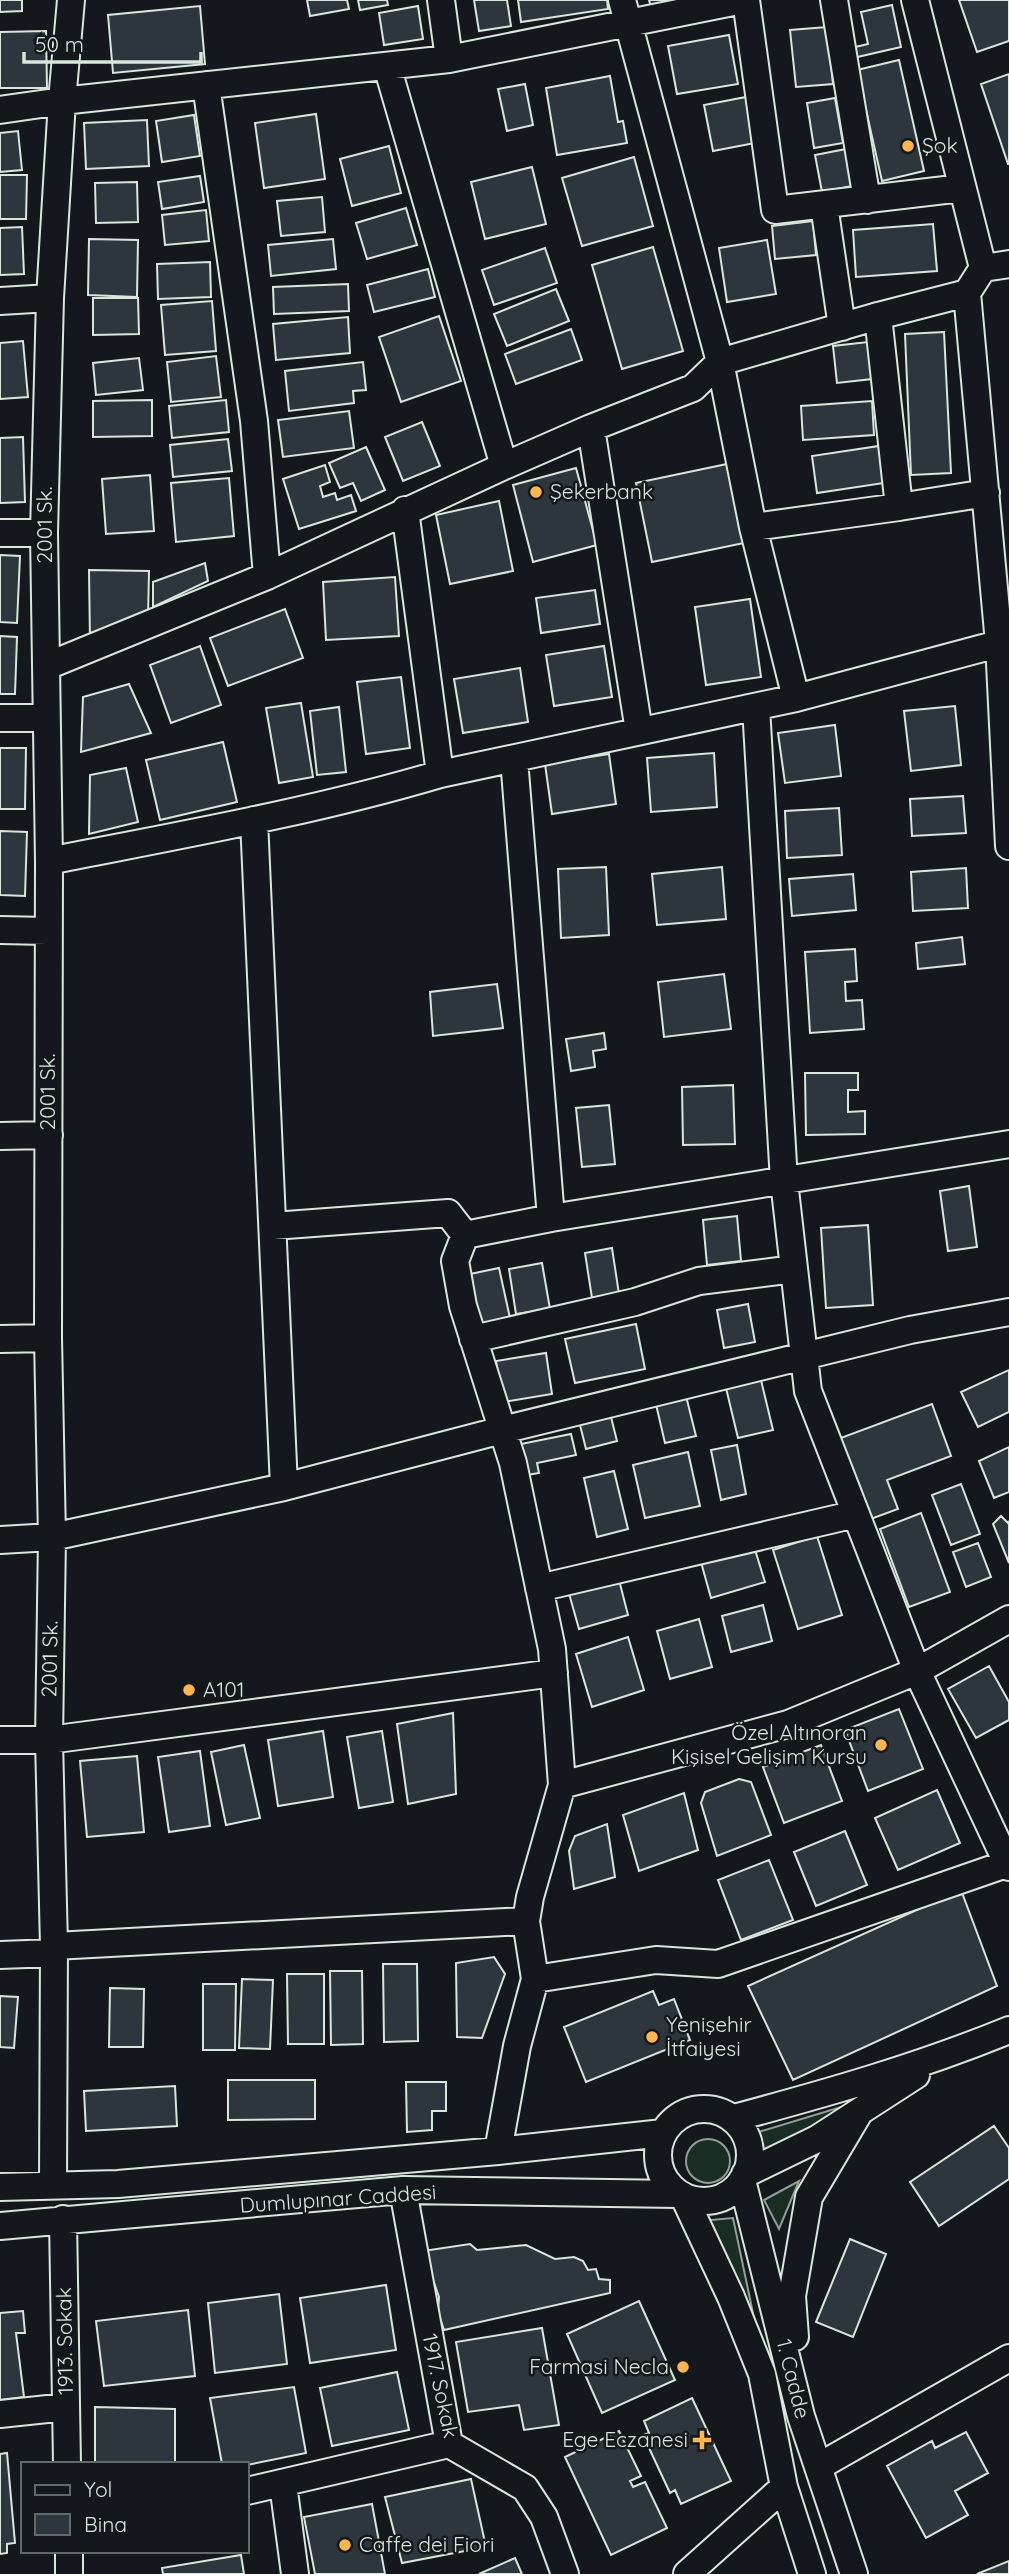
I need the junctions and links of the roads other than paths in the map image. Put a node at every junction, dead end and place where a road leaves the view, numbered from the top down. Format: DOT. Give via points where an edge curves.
graph roads {
  1 [pos="71,0"];
  2 [pos="441,0"];
  3 [pos="744,0"];
  4 [pos="834,0"];
  5 [pos="915,0"];
  6 [pos="624,12"];
  7 [pos="449,59"];
  8 [pos="387,66"];
  9 [pos="206,85"];
  10 [pos="62,101"];
  11 [pos="0,110"];
  12 [pos="962,188"];
  13 [pos="867,200"];
  14 [pos="824,205"];
  15 [pos="1009,264"];
  16 [pos="983,268"];
  17 [pos="967,293"];
  18 [pos="50,298"];
  19 [pos="0,301"];
  20 [pos="878,316"];
  21 [pos="842,327"];
  22 [pos="720,362"];
  23 [pos="591,428"];
  24 [pos="504,466"];
  25 [pos="986,493"];
  26 [pos="898,508"];
  27 [pos="405,510"];
  28 [pos="753,527"];
  29 [pos="0,533"];
  30 [pos="44,533"];
  31 [pos="267,576"];
  32 [pos="1004,642"];
  33 [pos="47,666"];
  34 [pos="796,698"];
  35 [pos="756,707"];
  36 [pos="0,718"];
  37 [pos="46,718"];
  38 [pos="639,731"];
  39 [pos="514,759"];
  40 [pos="440,774"];
  41 [pos="254,820"];
  42 [pos="1009,846"];
  43 [pos="49,861"];
  44 [pos="0,930"];
  45 [pos="47,931"];
  46 [pos="48,1135"];
  47 [pos="0,1136"];
  48 [pos="1009,1144"];
  49 [pos="784,1181"];
  50 [pos="551,1219"];
  51 [pos="273,1226"];
  52 [pos="466,1235"];
  53 [pos="794,1269"];
  54 [pos="1009,1312"];
  55 [pos="48,1338"];
  56 [pos="0,1339"];
  57 [pos="473,1339"];
  58 [pos="804,1356"];
  59 [pos="502,1430"];
  60 [pos="285,1487"];
  61 [pos="856,1514"];
  62 [pos="52,1537"];
  63 [pos="0,1539"];
  64 [pos="539,1588"];
  65 [pos="1009,1619"];
  66 [pos="917,1671"];
  67 [pos="554,1673"];
  68 [pos="0,1740"];
  69 [pos="50,1740"];
  70 [pos="562,1785"];
  71 [pos="1009,1864"];
  72 [pos="526,1921"];
  73 [pos="54,1950"];
  74 [pos="0,1955"];
  75 [pos="535,1979"];
  76 [pos="1009,2030"];
  77 [pos="944,2057"];
  78 [pos="860,2111"];
  79 [pos="734,2118"];
  80 [pos="663,2133"];
  81 [pos="498,2151"];
  82 [pos="744,2177"];
  83 [pos="53,2184"];
  84 [pos="0,2187"];
  85 [pos="403,2190"];
  86 [pos="681,2195"];
  87 [pos="63,2219"];
  88 [pos="0,2226"];
  89 [pos="1009,2358"];
  90 [pos="66,2407"];
  91 [pos="0,2414"];
  92 [pos="801,2416"];
  93 [pos="449,2444"];
  94 [pos="68,2462"];
  95 [pos="818,2467"];
  96 [pos="283,2484"];
  97 [pos="784,2487"];
  98 [pos="248,2491"];
  99 [pos="69,2553"];
  100 [pos="69,2574"];
  101 [pos="295,2574"];
  102 [pos="565,2574"];
  103 [pos="687,2574"];
  104 [pos="812,2574"];
  105 [pos="853,2574"];
  1 -- 10 [label="street, 2001 Sk."];
  2 -- 7 [label="street"];
  3 -- 6 [label="street"];
  3 -- 14 [label="street" via="775,210"];
  4 -- 13 [label="street"];
  5 -- 12 [label="street"];
  6 -- 7 [label="street"];
  6 -- 22 [label="street"];
  7 -- 8 [label="street"];
  8 -- 9 [label="street"];
  8 -- 24 [label="street"];
  9 -- 10 [label="street"];
  9 -- 31 [label="street" via="254,421"];
  10 -- 11 [label="street"];
  10 -- 18 [label="street, 2001 Sk."];
  12 -- 13 [label="street"];
  12 -- 16 [label="street"];
  13 -- 14 [label="street"];
  14 -- 21 [label="street"];
  15 -- 16 [label="street"];
  16 -- 17 [label="street"];
  17 -- 20 [label="street"];
  17 -- 25 [label="street"];
  18 -- 19 [label="street"];
  18 -- 30 [label="street, 2001 Sk."];
  20 -- 21 [label="street"];
  20 -- 26 [label="street"];
  21 -- 22 [label="street"];
  22 -- 23 [label="street" via="694,388"];
  22 -- 28 [label="street"];
  23 -- 24 [label="street"];
  23 -- 38 [label="street"];
  24 -- 27 [label="street"];
  25 -- 26 [label="street"];
  25 -- 32 [label="street"];
  26 -- 28 [label="street"];
  27 -- 31 [label="street"];
  27 -- 40 [label="street"];
  28 -- 34 [label="street"];
  29 -- 30 [label="street"];
  30 -- 33 [label="street, 2001 Sk."];
  31 -- 33 [label="street"];
  32 -- 34 [label="street"];
  32 -- 42 [label="street"];
  33 -- 37 [label="street, 2001 Sk."];
  34 -- 35 [label="street"];
  35 -- 38 [label="street"];
  35 -- 49 [label="street"];
  36 -- 37 [label="street"];
  37 -- 43 [label="street, 2001 Sk."];
  38 -- 39 [label="street"];
  39 -- 40 [label="street"];
  39 -- 50 [label="street"];
  40 -- 41 [label="street"];
  41 -- 43 [label="street"];
  41 -- 51 [label="street"];
  43 -- 45 [label="street, 2001 Sk."];
  44 -- 45 [label="street"];
  45 -- 46 [label="street, 2001 Sk."];
  46 -- 47 [label="street"];
  46 -- 55 [label="street, 2001 Sk."];
  48 -- 49 [label="street"];
  49 -- 50 [label="street"];
  49 -- 53 [label="street"];
  50 -- 52 [label="street"];
  51 -- 52 [label="street" via="448,1213"];
  51 -- 60 [label="street"];
  52 -- 57 [label="street" via="455,1261"];
  53 -- 57 [label="street" via="699,1281 635,1302"];
  53 -- 58 [label="street"];
  54 -- 58 [label="street"];
  55 -- 56 [label="street"];
  55 -- 62 [label="street, 2001 Sk."];
  57 -- 59 [label="street"];
  58 -- 59 [label="street"];
  58 -- 61 [label="street" via="808,1391"];
  59 -- 60 [label="street"];
  59 -- 64 [label="street"];
  60 -- 62 [label="street"];
  61 -- 64 [label="street"];
  61 -- 66 [label="street"];
  62 -- 63 [label="street"];
  62 -- 69 [label="street, 2001 Sk."];
  64 -- 67 [label="street"];
  65 -- 66 [label="street"];
  66 -- 70 [label="street" via="788,1724"];
  66 -- 71 [label="street"];
  67 -- 69 [label="street"];
  67 -- 70 [label="street"];
  68 -- 69 [label="street"];
  69 -- 73 [label="street, 2001 Sk."];
  70 -- 72 [label="street"];
  71 -- 75 [label="street" via="718,1964 656,1960"];
  72 -- 73 [label="street"];
  72 -- 75 [label="street"];
  73 -- 74 [label="street"];
  73 -- 83 [label="street, 2001 Sk."];
  75 -- 81 [label="street" via="517,2046"];
  76 -- 77 [label="street"];
  77 -- 78 [label="street"];
  77 -- 79 [label="street"];
  78 -- 82 [label="street"];
  78 -- 92 [label="street" via="808,2197 792,2296"];
  79 -- 80 [label="street" via="718,2111 687,2112"];
  79 -- 82 [label="street" via="750,2154"];
  80 -- 81 [label="street, Dumlupınar Caddesi"];
  80 -- 86 [label="street" via="658,2145 660,2172"];
  81 -- 83 [label="street, Dumlupınar Caddesi" via="118,2184"];
  82 -- 86 [label="street" via="720,2199 705,2202"];
  82 -- 92 [label="street, 1. Cadde"];
  83 -- 84 [label="street, Dumlupınar Caddesi"];
  85 -- 86 [label="street, Dumlupınar Caddesi"];
  85 -- 87 [label="street, Dumlupınar Caddesi"];
  85 -- 93 [label="street, 1917. Sokak"];
  86 -- 97 [label="street, 1. Cadde" via="731,2297 762,2374"];
  87 -- 88 [label="street, Dumlupınar Caddesi"];
  87 -- 90 [label="street, 1913. Sokak"];
  89 -- 95 [label="street"];
  90 -- 91 [label="street"];
  90 -- 94 [label="street, 1913. Sokak"];
  92 -- 95 [label="street, 1. Cadde"];
  93 -- 96 [label="street"];
  93 -- 102 [label="street, 1917. Sokak" via="525,2488 544,2517"];
  95 -- 105 [label="street, 1. Cadde"];
  96 -- 98 [label="street"];
  96 -- 101 [label="street"];
  97 -- 103 [label="street"];
  97 -- 104 [label="street, 1. Cadde"];
  99 -- 100 [label="street"];
}
